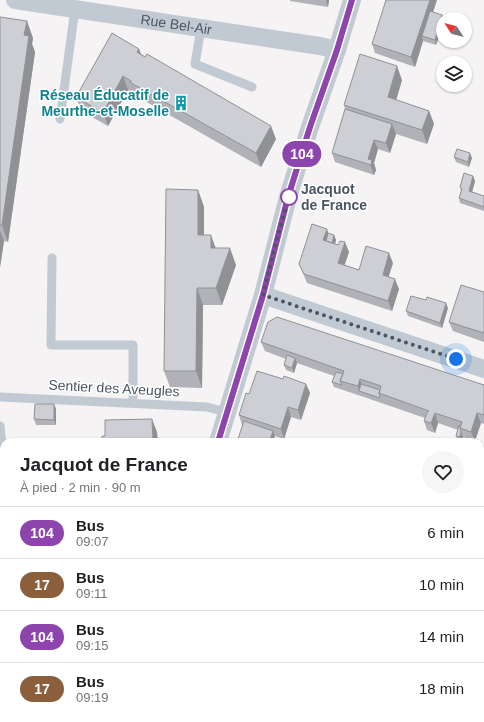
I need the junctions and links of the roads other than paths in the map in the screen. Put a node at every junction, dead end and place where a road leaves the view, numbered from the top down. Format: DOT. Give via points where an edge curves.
graph roads {
  1 [pos="15,0"];
  2 [pos="352,0"];
  3 [pos="75,9"];
  4 [pos="201,28"];
  5 [pos="337,50"];
  6 [pos="252,87"];
  7 [pos="60,119"];
  8 [pos="52,258"];
  9 [pos="263,295"];
  10 [pos="484,369"];
  11 [pos="0,397"];
  12 [pos="133,403"];
  13 [pos="226,412"];
  14 [pos="0,426"];
  15 [pos="1,438"];
  16 [pos="219,438"];
  1 -- 3 [label="street, Rue Bel-Air"];
  2 -- 5 [label="street"];
  3 -- 4 [label="street, Rue Bel-Air"];
  3 -- 7 [label="lane"];
  4 -- 5 [label="street, Rue Bel-Air"];
  4 -- 6 [label="lane" via="195,64"];
  5 -- 9 [label="street" via="310,127"];
  8 -- 12 [label="lane" via="51,345 133,345"];
  9 -- 10 [label="street"];
  9 -- 13 [label="street"];
  11 -- 12 [label="lane, Sentier des Aveugles"];
  12 -- 13 [label="lane, Sentier des Aveugles" via="207,407"];
  13 -- 16 [label="street"];
  14 -- 15 [label="lane"];
}
